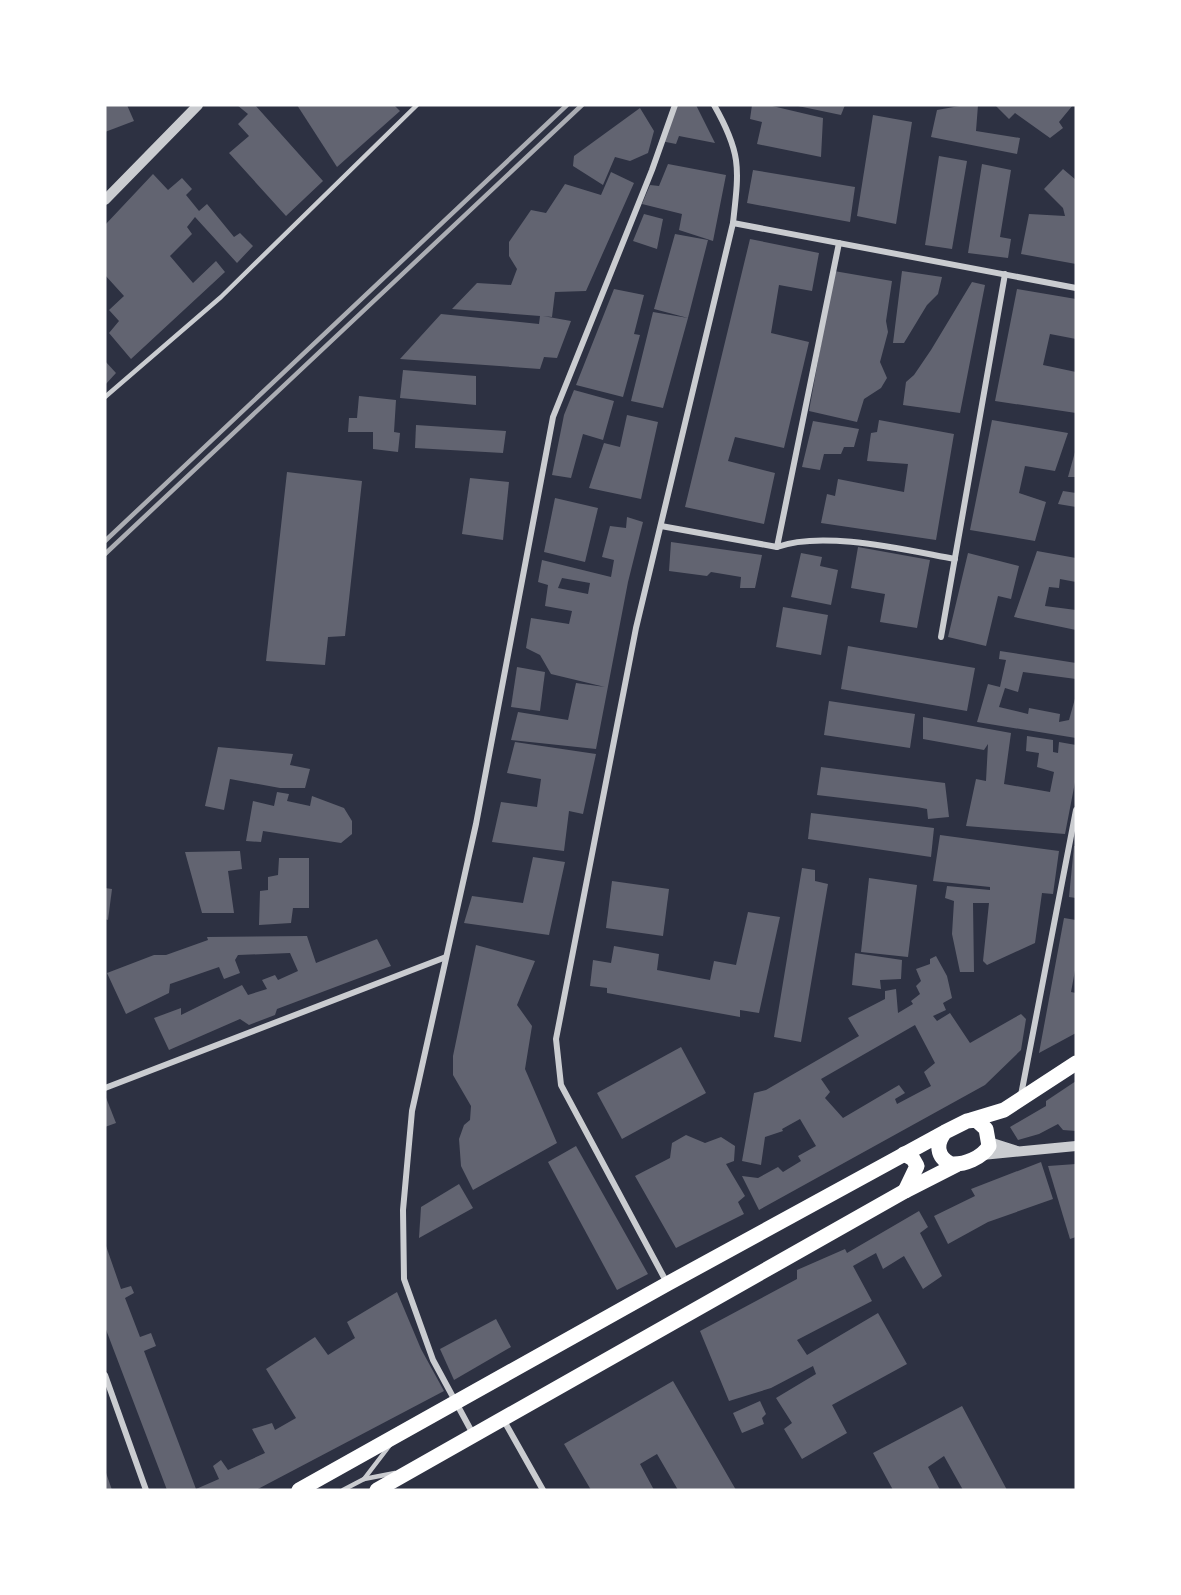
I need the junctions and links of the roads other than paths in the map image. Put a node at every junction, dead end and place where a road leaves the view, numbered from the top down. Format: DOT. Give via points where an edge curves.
graph roads {
  1 [pos="198,105"];
  2 [pos="417,105"];
  3 [pos="675,105"];
  4 [pos="714,105"];
  5 [pos="105,200"];
  6 [pos="733,223"];
  7 [pos="839,243"];
  8 [pos="1005,274"];
  9 [pos="1076,288"];
  10 [pos="105,397"];
  11 [pos="661,526"];
  12 [pos="777,547"];
  13 [pos="955,559"];
  14 [pos="941,637"];
  15 [pos="1076,810"];
  16 [pos="1076,845"];
  17 [pos="1068,849"];
  18 [pos="446,957"];
  19 [pos="1076,1063"];
  20 [pos="105,1088"];
  21 [pos="1021,1098"];
  22 [pos="1004,1110"];
  23 [pos="971,1120"];
  24 [pos="945,1132"];
  25 [pos="986,1144"];
  26 [pos="1076,1146"];
  27 [pos="904,1154"];
  28 [pos="956,1165"];
  29 [pos="905,1191"];
  30 [pos="667,1284"];
  31 [pos="105,1375"];
  32 [pos="456,1403"];
  33 [pos="503,1419"];
  34 [pos="398,1435"];
  35 [pos="473,1435"];
  36 [pos="412,1470"];
  37 [pos="364,1479"];
  38 [pos="146,1490"];
  39 [pos="299,1490"];
  40 [pos="343,1490"];
  41 [pos="377,1490"];
  42 [pos="543,1490"];
  1 -- 5 [label="street"];
  2 -- 10 [label="lane" via="220,297"];
  3 -- 18 [label="street" via="553,417 476,824"];
  4 -- 6 [label="street" via="731,134 739,170"];
  6 -- 7 [label="street"];
  6 -- 11 [label="street"];
  7 -- 8 [label="street"];
  7 -- 12 [label="street"];
  8 -- 9 [label="street"];
  8 -- 13 [label="street"];
  11 -- 12 [label="street"];
  11 -- 30 [label="street" via="636,628 556,1039 561,1085"];
  12 -- 13 [label="street" via="794,540 869,544"];
  13 -- 14 [label="street"];
  15 -- 17 [label="street"];
  16 -- 17 [label="street"];
  17 -- 21 [label="street"];
  18 -- 20 [label="street"];
  18 -- 32 [label="street" via="412,1111 403,1210 404,1279 433,1360"];
  19 -- 21 [label="main road"];
  21 -- 22 [label="main road"];
  22 -- 23 [label="main road"];
  22 -- 25 [label="main road"];
  23 -- 24 [label="main road"];
  23 -- 25 [label="main road" via="981,1123"];
  24 -- 27 [label="main road"];
  24 -- 28 [label="main road" via="938,1142 938,1151 947,1163"];
  25 -- 26 [label="street" via="1023,1153"];
  25 -- 28 [label="main road"];
  27 -- 29 [label="main road" via="917,1166"];
  27 -- 30 [label="main road"];
  28 -- 29 [label="main road"];
  29 -- 33 [label="main road"];
  30 -- 32 [label="main road"];
  31 -- 38 [label="street"];
  32 -- 34 [label="main road"];
  32 -- 35 [label="street"];
  33 -- 35 [label="main road"];
  33 -- 42 [label="street"];
  34 -- 37 [label="lane"];
  34 -- 39 [label="main road"];
  35 -- 36 [label="main road"];
  36 -- 37 [label="lane"];
  36 -- 41 [label="main road"];
  37 -- 40 [label="lane"];
}
